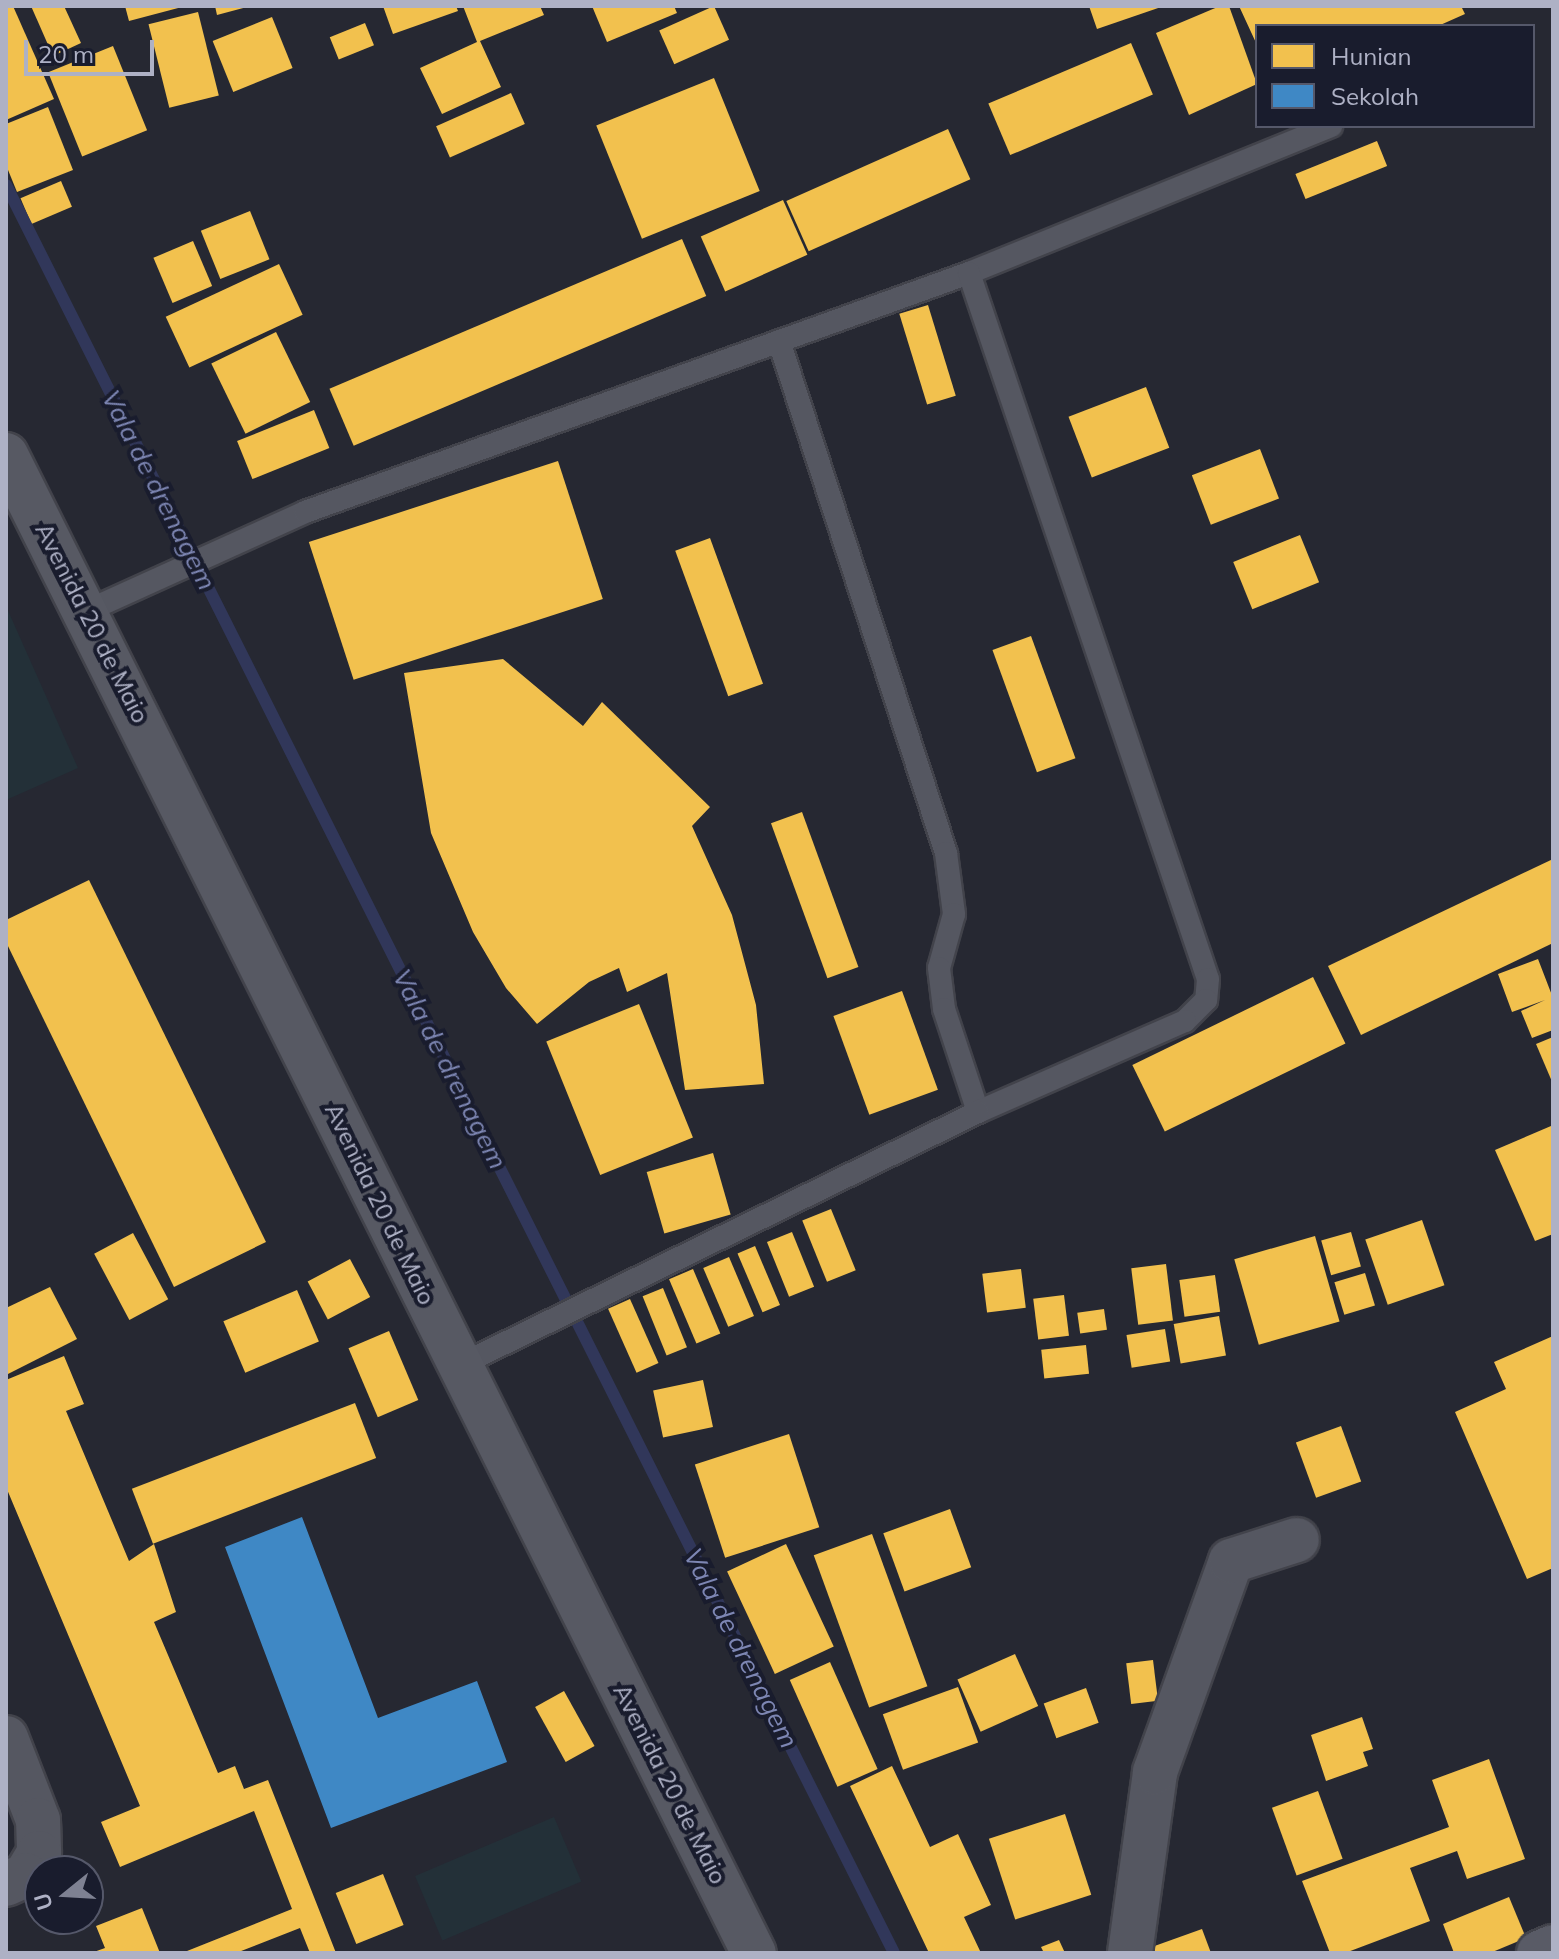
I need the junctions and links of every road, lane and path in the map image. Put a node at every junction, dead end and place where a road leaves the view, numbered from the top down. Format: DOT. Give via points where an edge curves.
graph roads {
  1 [pos="1326,128"];
  2 [pos="969,273"];
  3 [pos="779,341"];
  4 [pos="6,455"];
  5 [pos="87,611"];
  6 [pos="978,1112"];
  7 [pos="460,1365"];
  8 [pos="1297,1540"];
  9 [pos="6,1738"];
  10 [pos="6,1884"];
  11 [pos="1553,1947"];
  12 [pos="754,1953"];
  13 [pos="1130,1953"];
  14 [pos="1539,1953"];
  1 -- 2 [label="lane"];
  2 -- 3 [label="lane"];
  2 -- 6 [label="lane" via="1208,979 1206,1000 1185,1021"];
  3 -- 5 [label="lane" via="305,512"];
  3 -- 6 [label="lane" via="946,853 954,914 939,968 944,1009"];
  4 -- 5 [label="main road, Avenida 20 de Maio"];
  5 -- 7 [label="main road, Avenida 20 de Maio"];
  6 -- 7 [label="lane"];
  7 -- 12 [label="main road, Avenida 20 de Maio"];
  8 -- 13 [label="street" via="1231,1561 1155,1772"];
  9 -- 10 [label="street" via="38,1820 39,1853 26,1875"];
  11 -- 14 [label="street"];
}
